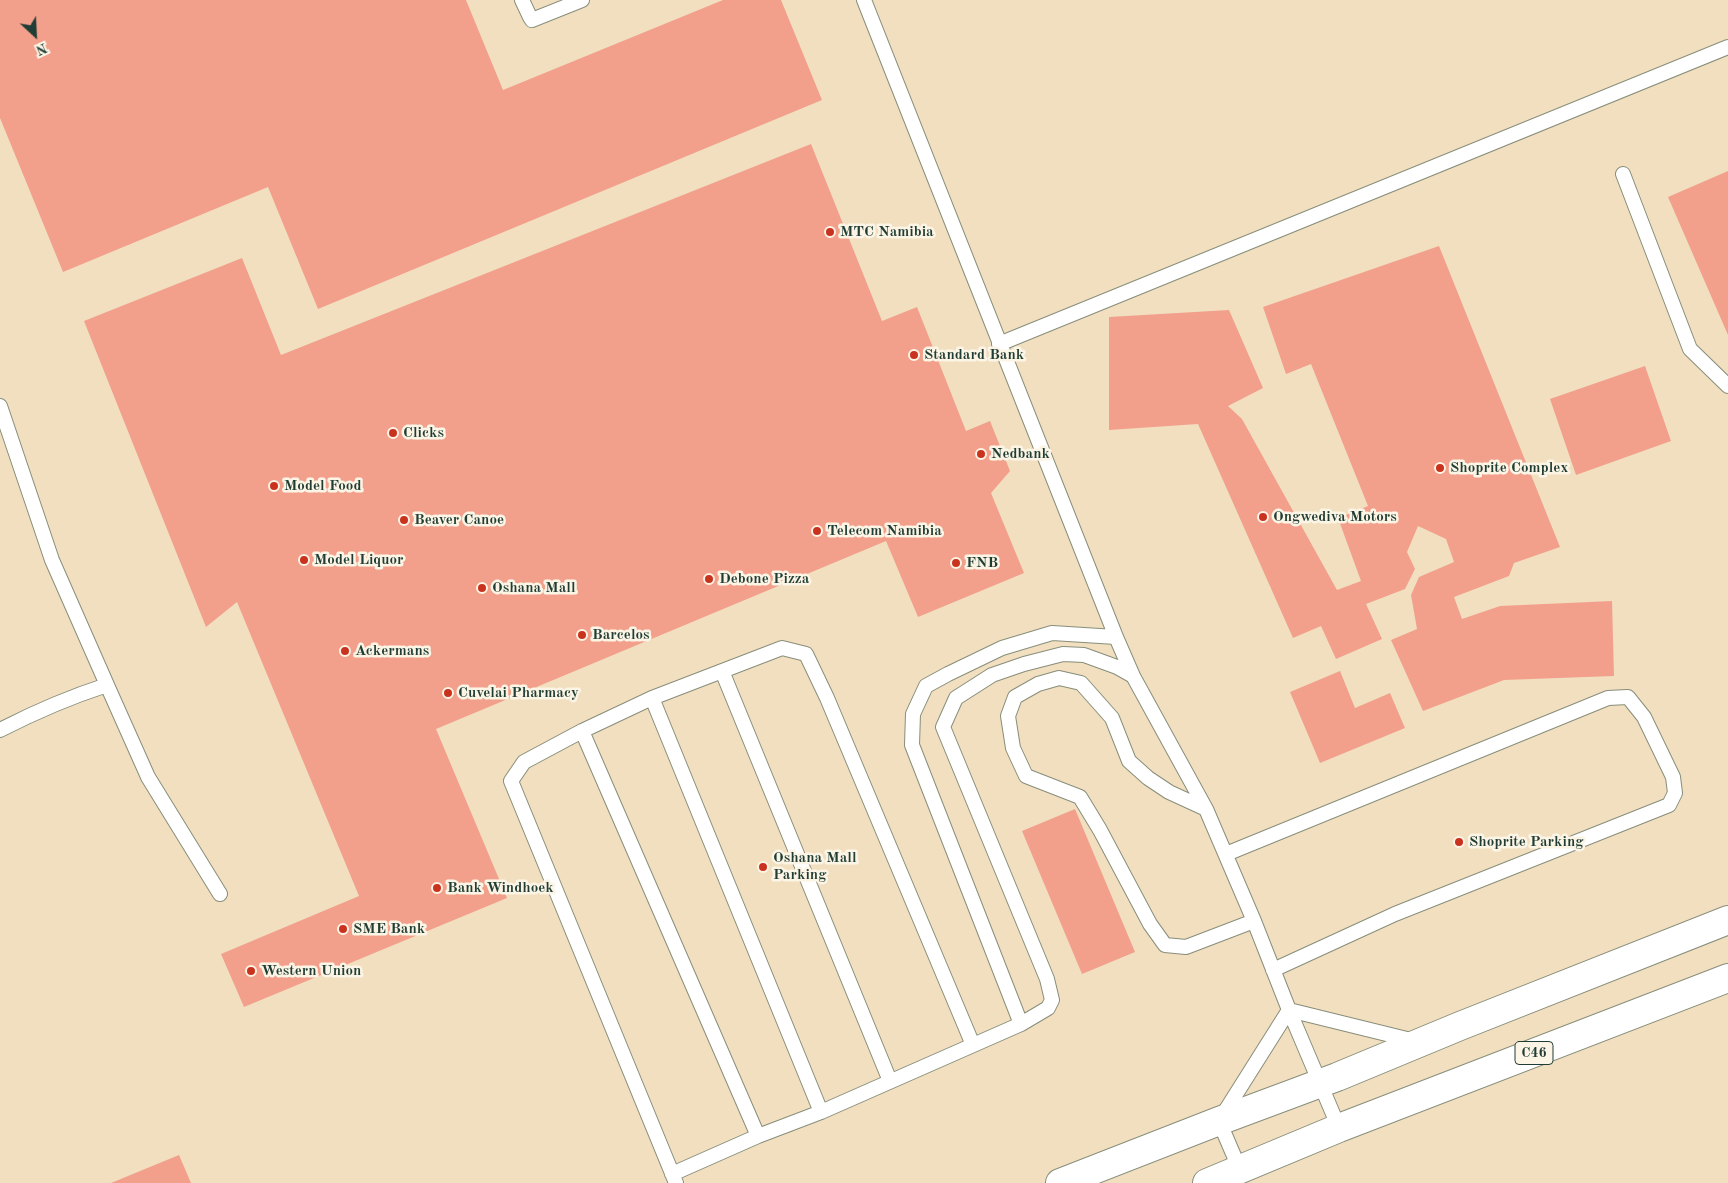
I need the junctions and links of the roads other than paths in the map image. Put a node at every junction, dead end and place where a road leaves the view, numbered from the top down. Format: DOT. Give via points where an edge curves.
graph roads {
  1 [pos="522,0"];
  2 [pos="582,0"];
  3 [pos="864,0"];
  4 [pos="1728,47"];
  5 [pos="1623,174"];
  6 [pos="999,344"];
  7 [pos="1728,386"];
  8 [pos="0,406"];
  9 [pos="1116,638"];
  10 [pos="722,672"];
  11 [pos="1133,676"];
  12 [pos="107,685"];
  13 [pos="652,698"];
  14 [pos="0,730"];
  15 [pos="582,731"];
  16 [pos="1206,809"];
  17 [pos="1226,854"];
  18 [pos="220,894"];
  19 [pos="1728,920"];
  20 [pos="1254,921"];
  21 [pos="1273,970"];
  22 [pos="1728,978"];
  23 [pos="1289,1010"];
  24 [pos="1020,1024"];
  25 [pos="1420,1043"];
  26 [pos="973,1045"];
  27 [pos="890,1081"];
  28 [pos="1320,1083"];
  29 [pos="821,1112"];
  30 [pos="1219,1121"];
  31 [pos="1339,1128"];
  32 [pos="758,1136"];
  33 [pos="1240,1170"];
  34 [pos="674,1179"];
  35 [pos="1060,1183"];
  36 [pos="1207,1183"];
  1 -- 2 [label="lane" via="532,20"];
  3 -- 6 [label="lane"];
  4 -- 6 [label="lane"];
  5 -- 7 [label="lane" via="1690,349"];
  6 -- 9 [label="lane"];
  8 -- 12 [label="lane" via="52,560"];
  9 -- 11 [label="lane"];
  9 -- 24 [label="lane" via="1052,633 1002,648 926,686 913,714 912,745"];
  10 -- 13 [label="lane"];
  10 -- 26 [label="lane" via="782,648 806,654"];
  10 -- 27 [label="lane"];
  11 -- 16 [label="lane"];
  11 -- 24 [label="lane" via="1084,655 1063,654 1024,664 992,675 956,698 943,727 1047,979 1052,1000 1048,1008"];
  12 -- 14 [label="lane" via="40,710"];
  12 -- 18 [label="lane" via="148,777"];
  13 -- 15 [label="lane"];
  13 -- 29 [label="lane"];
  15 -- 32 [label="lane"];
  15 -- 34 [label="lane" via="524,762 511,781"];
  16 -- 17 [label="lane"];
  16 -- 20 [label="lane" via="1169,792 1129,762 1112,718 1081,683 1059,678 1038,684 1015,697 1008,716 1013,748 1026,776 1080,797 1150,924 1165,945 1186,947"];
  17 -- 20 [label="lane"];
  17 -- 21 [label="lane" via="1608,698 1628,697 1644,717 1673,777 1675,793 1669,805 1395,914"];
  19 -- 25 [label="main road"];
  20 -- 21 [label="lane"];
  21 -- 23 [label="lane"];
  22 -- 31 [label="main road, C46"];
  23 -- 25 [label="lane"];
  23 -- 28 [label="lane"];
  23 -- 30 [label="lane"];
  24 -- 26 [label="lane"];
  25 -- 28 [label="main road"];
  26 -- 27 [label="lane"];
  27 -- 29 [label="lane"];
  28 -- 30 [label="main road"];
  28 -- 31 [label="lane"];
  29 -- 32 [label="lane"];
  30 -- 33 [label="lane"];
  30 -- 35 [label="main road"];
  31 -- 33 [label="main road, C46"];
  32 -- 34 [label="lane"];
  33 -- 36 [label="main road, C46"];
}
